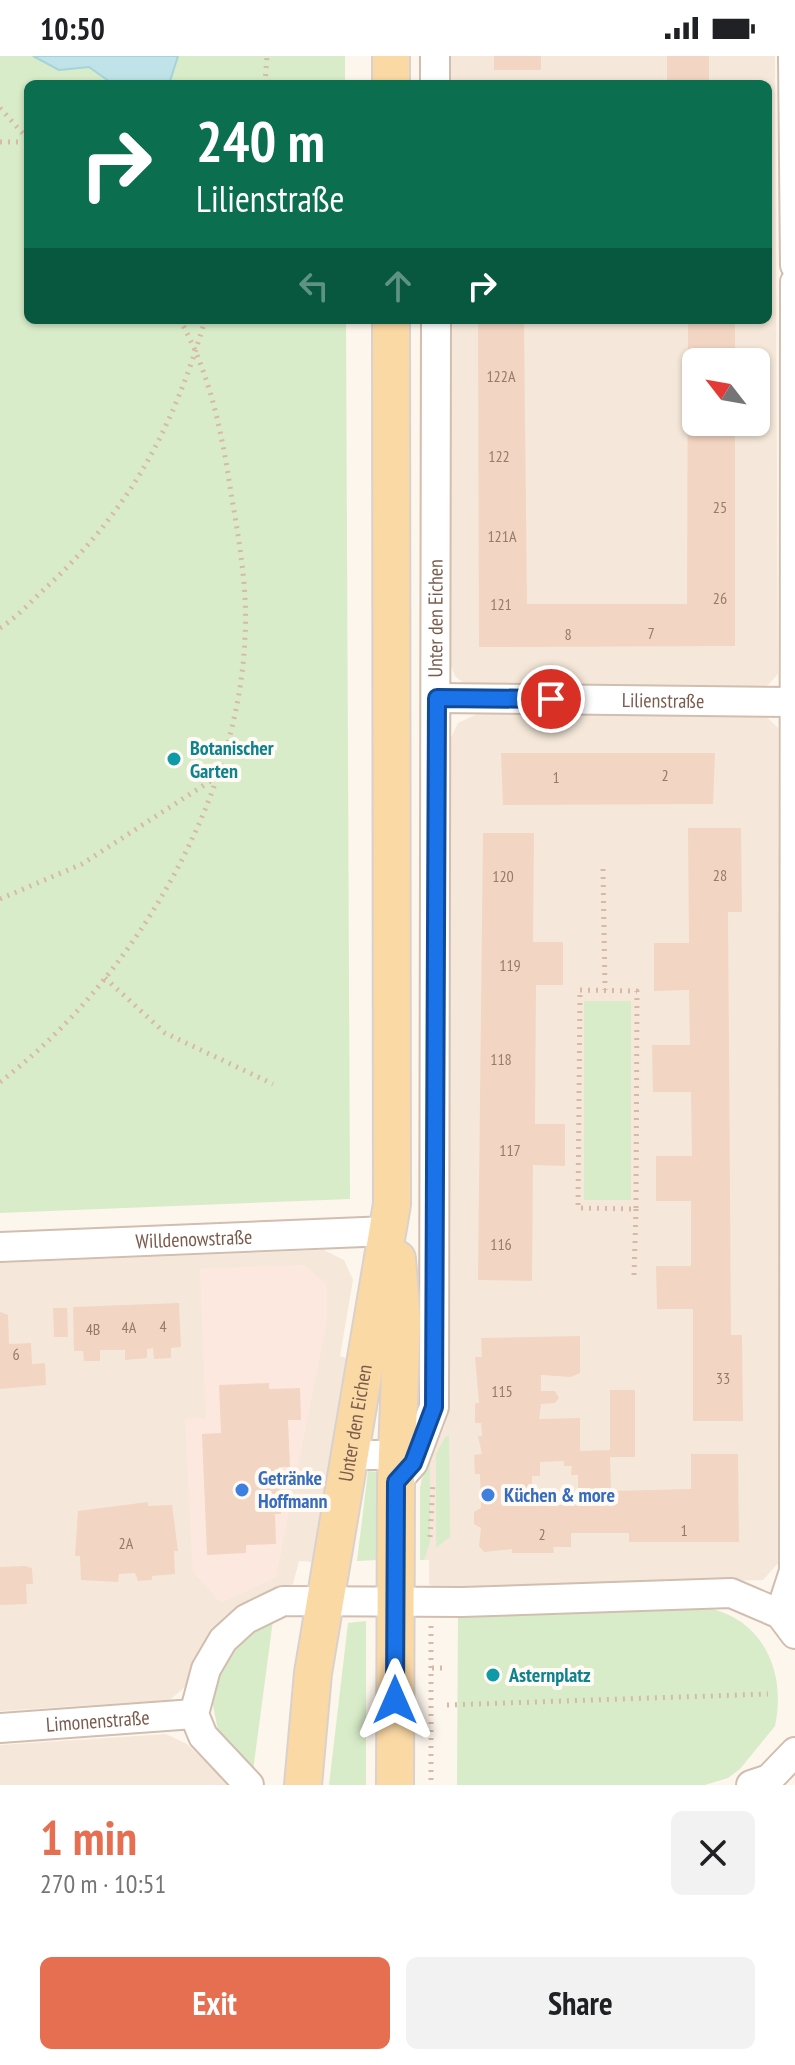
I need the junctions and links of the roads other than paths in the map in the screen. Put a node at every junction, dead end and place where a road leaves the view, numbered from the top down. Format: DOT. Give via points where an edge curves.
graph roads {
  1 [pos="391,56"];
  2 [pos="435,56"];
  3 [pos="793,56"];
  4 [pos="391,80"];
  5 [pos="435,80"];
  6 [pos="795,265"];
  7 [pos="795,282"];
  8 [pos="391,324"];
  9 [pos="436,324"];
  10 [pos="437,698"];
  11 [pos="794,702"];
  12 [pos="390,1218"];
  13 [pos="0,1247"];
  14 [pos="352,1455"];
  15 [pos="396,1468"];
  16 [pos="326,1599"];
  17 [pos="396,1601"];
  18 [pos="787,1624"];
  19 [pos="194,1714"];
  20 [pos="0,1728"];
  21 [pos="795,1752"];
  22 [pos="764,1783"];
  23 [pos="249,1785"];
  24 [pos="303,1785"];
  25 [pos="395,1785"];
  1 -- 4 [label="main road"];
  2 -- 5 [label="street"];
  3 -- 6 [label="street"];
  7 -- 11 [label="street"];
  8 -- 12 [label="main road, Unter den Eichen"];
  9 -- 10 [label="street, Unter den Eichen"];
  10 -- 11 [label="street, Lilienstraße"];
  10 -- 15 [label="street, Unter den Eichen" via="434,1407 413,1463"];
  11 -- 18 [label="street" via="794,1571"];
  12 -- 13 [label="street, Willdenowstraße"];
  12 -- 14 [label="main road, Unter den Eichen"];
  12 -- 15 [label="main road, Unter den Eichen" via="402,1320"];
  14 -- 15 [label="street"];
  14 -- 16 [label="main road, Unter den Eichen"];
  15 -- 17 [label="main road, Unter den Eichen"];
  16 -- 17 [label="street"];
  16 -- 19 [label="street" via="283,1601 234,1629 206,1669"];
  16 -- 24 [label="main road, Unter den Eichen"];
  17 -- 18 [label="street" via="731,1593"];
  17 -- 25 [label="main road, Unter den Eichen"];
  19 -- 20 [label="street, Limonenstraße"];
  19 -- 23 [label="street" via="203,1736"];
  21 -- 22 [label="street"];
}
